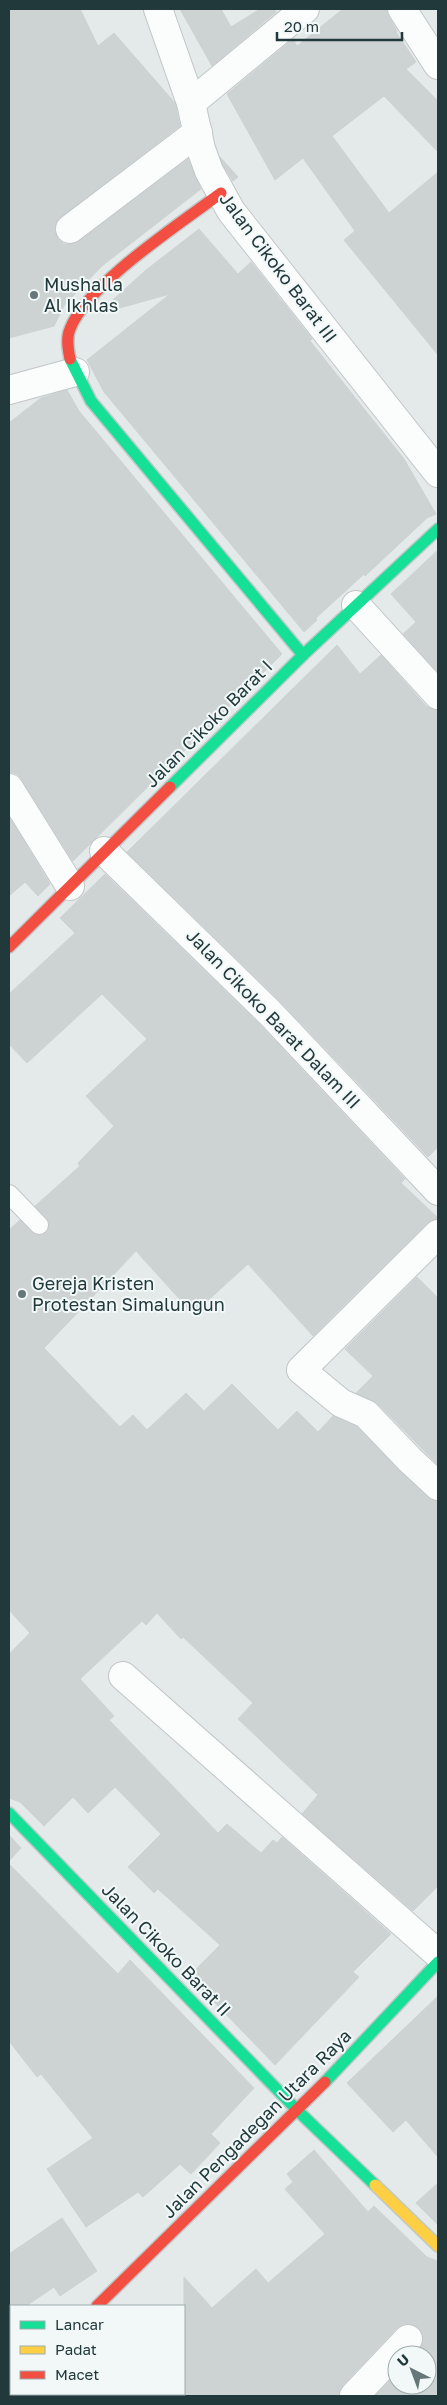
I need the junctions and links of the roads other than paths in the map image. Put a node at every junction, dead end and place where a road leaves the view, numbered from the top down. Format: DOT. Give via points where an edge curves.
graph roads {
  1 [pos="158,9"];
  2 [pos="305,9"];
  3 [pos="402,9"];
  4 [pos="438,65"];
  5 [pos="191,103"];
  6 [pos="198,132"];
  7 [pos="221,193"];
  8 [pos="70,229"];
  9 [pos="74,372"];
  10 [pos="9,390"];
  11 [pos="438,473"];
  12 [pos="438,529"];
  13 [pos="356,605"];
  14 [pos="303,655"];
  15 [pos="438,695"];
  16 [pos="9,788"];
  17 [pos="104,851"];
  18 [pos="70,886"];
  19 [pos="9,947"];
  20 [pos="438,1191"];
  21 [pos="9,1194"];
  22 [pos="39,1225"];
  23 [pos="438,1234"];
  24 [pos="438,1486"];
  25 [pos="123,1676"];
  26 [pos="9,1813"];
  27 [pos="438,1954"];
  28 [pos="438,1962"];
  29 [pos="298,2111"];
  30 [pos="438,2246"];
  31 [pos="98,2305"];
  32 [pos="408,2339"];
  33 [pos="354,2396"];
  1 -- 5 [label="street, Jalan Cikoko Barat III"];
  2 -- 5 [label="street"];
  3 -- 4 [label="street"];
  5 -- 6 [label="street, Jalan Cikoko Barat III"];
  6 -- 7 [label="street, Jalan Cikoko Barat III" via="209,171"];
  6 -- 8 [label="street"];
  7 -- 9 [label="street" via="89,298 68,330 68,350"];
  7 -- 11 [label="street, Jalan Cikoko Barat III"];
  9 -- 10 [label="street"];
  9 -- 14 [label="street" via="91,401"];
  12 -- 13 [label="street, Jalan Cikoko Barat I"];
  13 -- 14 [label="street, Jalan Cikoko Barat I"];
  13 -- 15 [label="street"];
  14 -- 17 [label="street, Jalan Cikoko Barat I"];
  16 -- 18 [label="street"];
  17 -- 18 [label="street, Jalan Cikoko Barat I"];
  17 -- 20 [label="street, Jalan Cikoko Barat Dalam III" via="270,1013"];
  18 -- 19 [label="street, Jalan Cikoko Barat I"];
  21 -- 22 [label="lane"];
  23 -- 24 [label="street" via="301,1370 341,1403 366,1414"];
  25 -- 27 [label="street"];
  26 -- 29 [label="street, Jalan Cikoko Barat II"];
  28 -- 29 [label="street, Jalan Pengadegan Utara Raya"];
  29 -- 30 [label="street, Jalan Cikoko Barat II"];
  29 -- 31 [label="street, Jalan Pengadegan Utara Raya"];
  32 -- 33 [label="street"];
}
